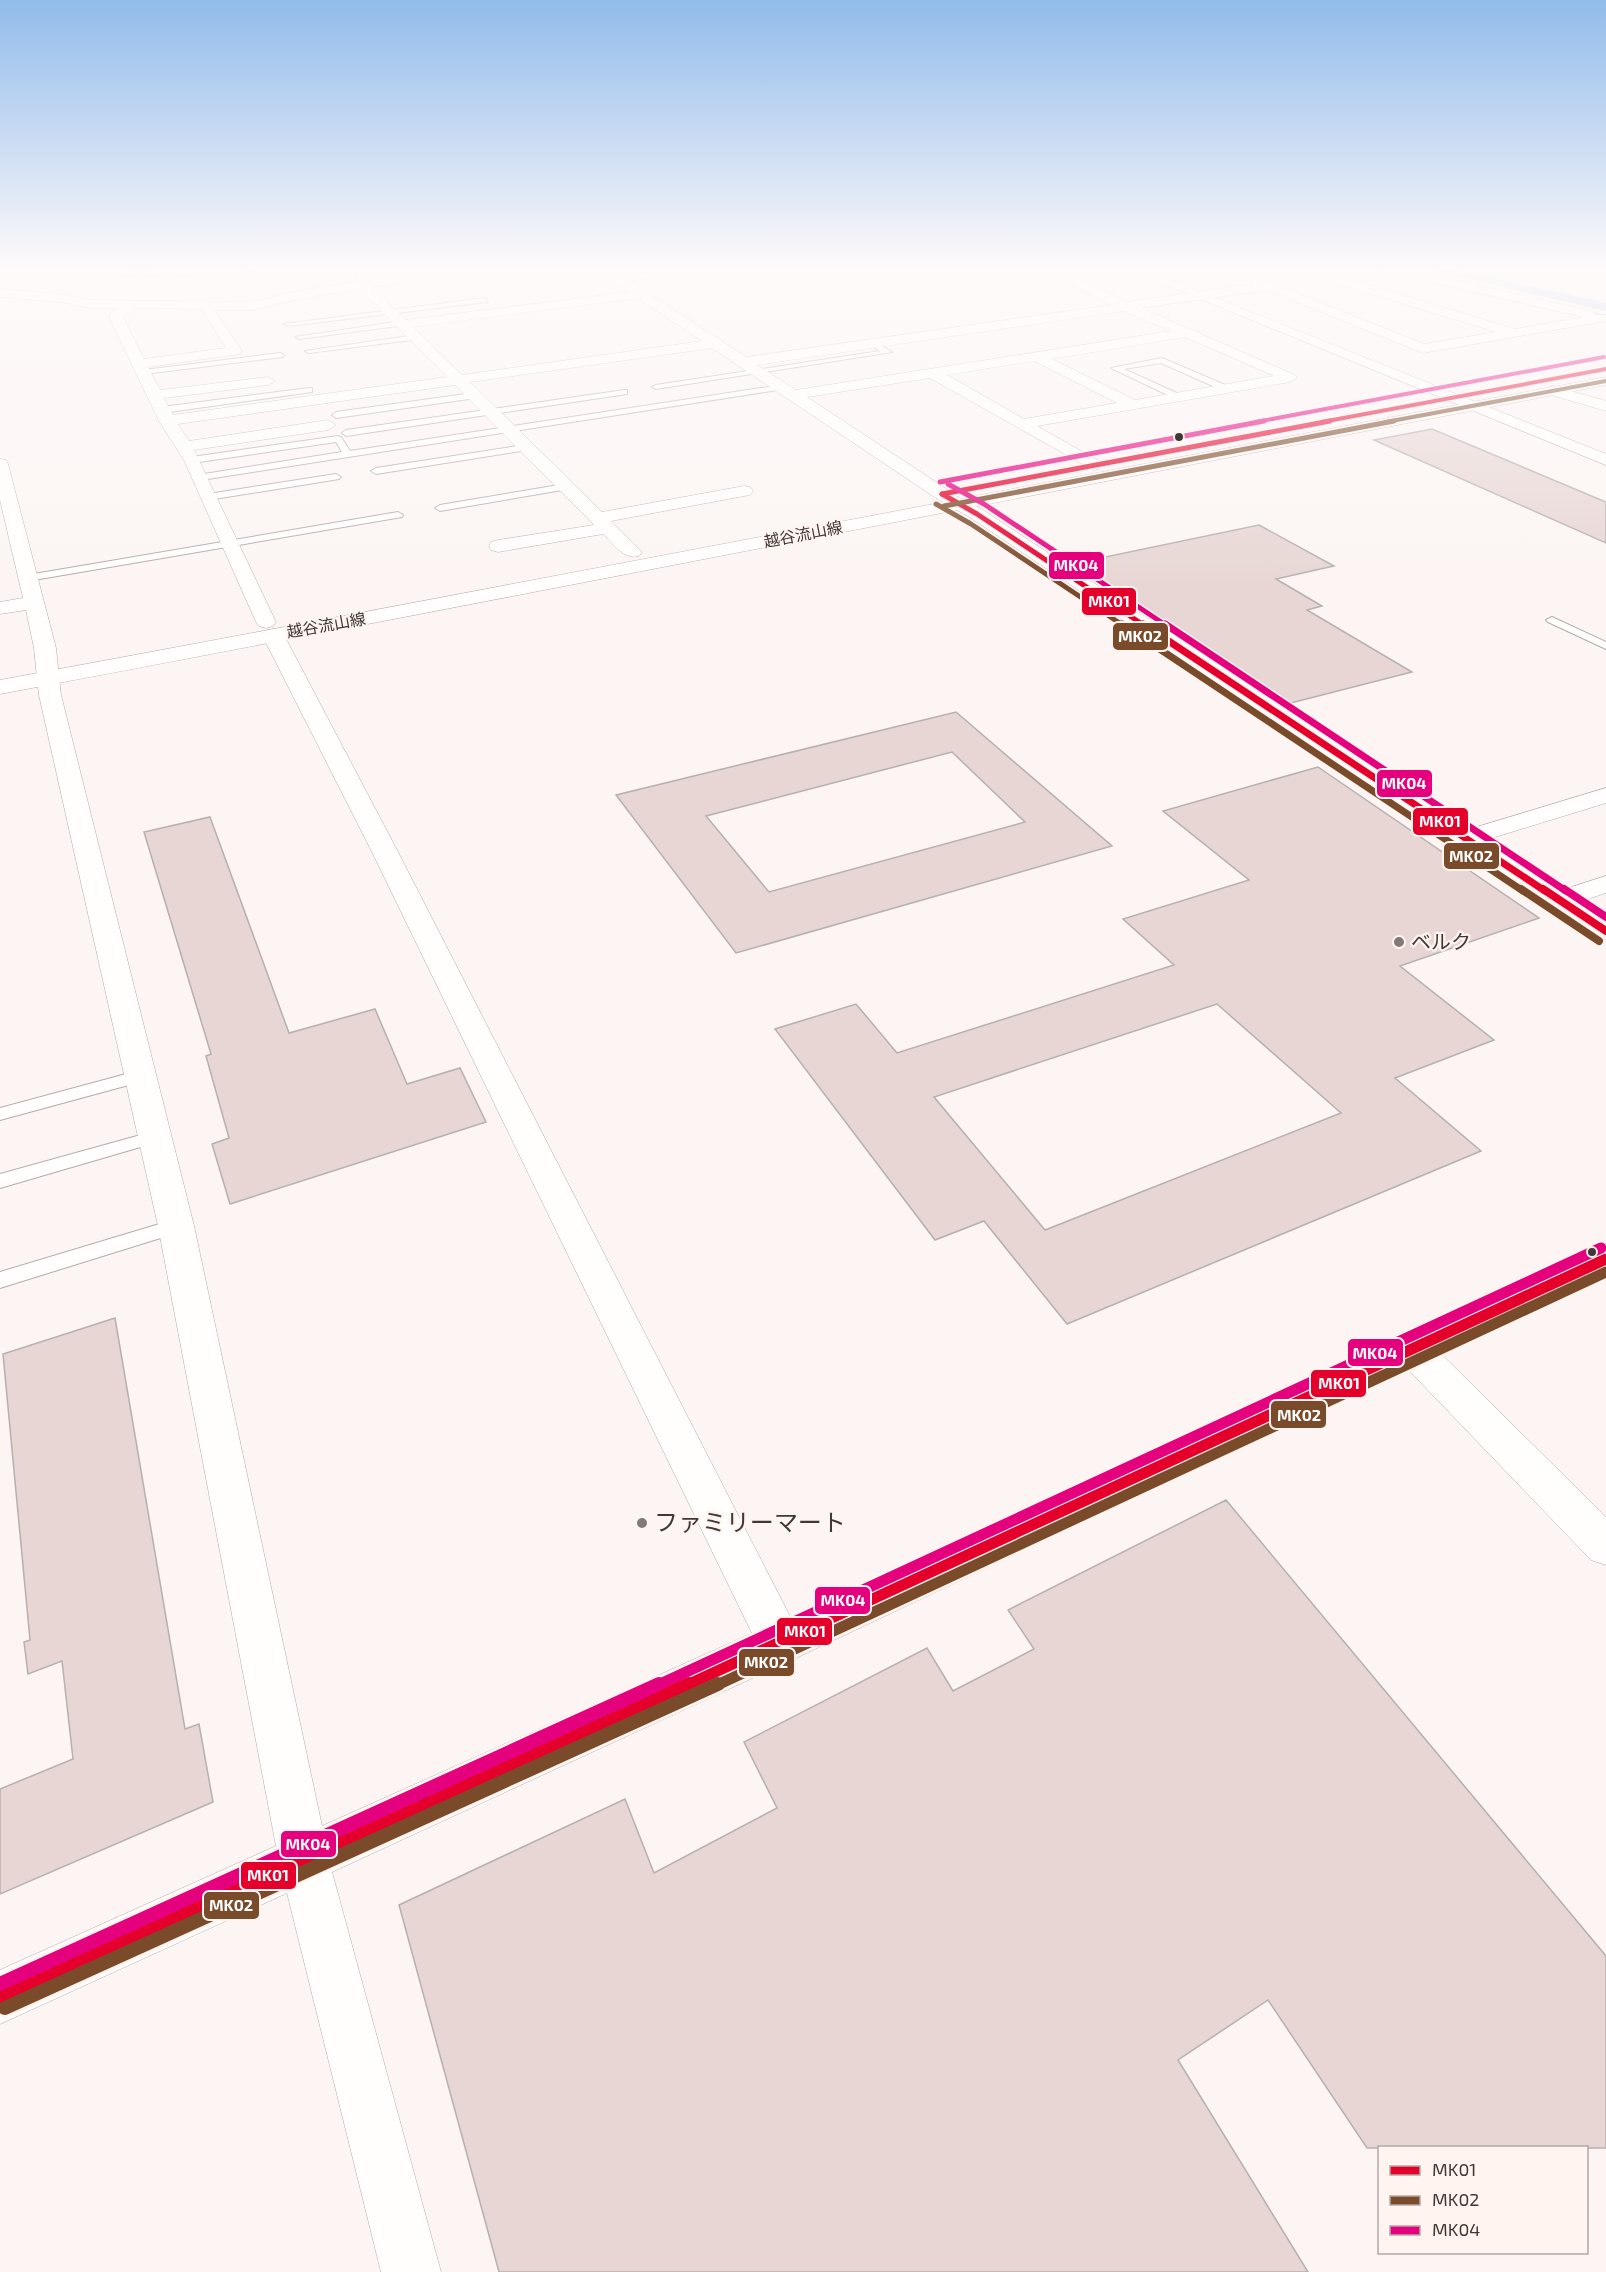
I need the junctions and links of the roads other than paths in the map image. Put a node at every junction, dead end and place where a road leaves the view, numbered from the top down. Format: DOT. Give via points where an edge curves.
graph roads {
  1 [pos="143,372"];
  2 [pos="451,372"];
  3 [pos="514,372"];
  4 [pos="753,372"];
  5 [pos="761,372"];
  6 [pos="939,372"];
  7 [pos="1069,372"];
  8 [pos="1123,372"];
  9 [pos="1189,372"];
  10 [pos="1276,372"];
  11 [pos="1388,372"];
  12 [pos="1589,372"];
  13 [pos="932,373"];
  14 [pos="459,380"];
  15 [pos="268,381"];
  16 [pos="1606,381"];
  17 [pos="656,387"];
  18 [pos="1227,389"];
  19 [pos="309,390"];
  20 [pos="787,391"];
  21 [pos="1552,391"];
  22 [pos="624,392"];
  23 [pos="473,396"];
  24 [pos="1450,397"];
  25 [pos="1178,398"];
  26 [pos="1133,405"];
  27 [pos="1606,406"];
  28 [pos="1473,407"];
  29 [pos="161,409"];
  30 [pos="490,412"];
  31 [pos="332,420"];
  32 [pos="1022,424"];
  33 [pos="508,429"];
  34 [pos="346,433"];
  35 [pos="524,448"];
  36 [pos="188,453"];
  37 [pos="348,454"];
  38 [pos="1606,460"];
  39 [pos="0,464"];
  40 [pos="1093,465"];
  41 [pos="376,471"];
  42 [pos="201,477"];
  43 [pos="336,477"];
  44 [pos="565,487"];
  45 [pos="744,491"];
  46 [pos="208,497"];
  47 [pos="950,499"];
  48 [pos="441,508"];
  49 [pos="398,515"];
  50 [pos="598,520"];
  51 [pos="486,531"];
  52 [pos="230,544"];
  53 [pos="498,546"];
  54 [pos="632,552"];
  55 [pos="28,578"];
  56 [pos="33,603"];
  57 [pos="0,608"];
  58 [pos="1552,620"];
  59 [pos="270,628"];
  60 [pos="1606,646"];
  61 [pos="48,670"];
  62 [pos="0,672"];
  63 [pos="0,687"];
  64 [pos="1606,795"];
  65 [pos="1466,838"];
  66 [pos="1606,884"];
  67 [pos="1560,900"];
  68 [pos="1606,931"];
  69 [pos="141,1076"];
  70 [pos="0,1114"];
  71 [pos="155,1137"];
  72 [pos="0,1181"];
  73 [pos="176,1226"];
  74 [pos="1606,1259"];
  75 [pos="0,1280"];
  76 [pos="1411,1348"];
  77 [pos="1606,1546"];
  78 [pos="780,1643"];
  79 [pos="304,1860"];
  80 [pos="0,1997"];
  81 [pos="411,2272"];
  1 -- 29 [label="street"];
  2 -- 14 [label="street"];
  3 -- 14 [label="street"];
  4 -- 17 [label="lane"];
  5 -- 20 [label="street"];
  6 -- 13 [label="street"];
  7 -- 26 [label="street"];
  8 -- 25 [label="lane"];
  9 -- 18 [label="lane"];
  10 -- 18 [label="street" via="1290,378"];
  11 -- 24 [label="street"];
  12 -- 24 [label="street, 越谷流山線"];
  13 -- 20 [label="street"];
  13 -- 32 [label="street"];
  14 -- 23 [label="street"];
  14 -- 29 [label="street"];
  15 -- 29 [label="street"];
  16 -- 21 [label="street, 越谷流山線"];
  18 -- 25 [label="street"];
  19 -- 29 [label="lane"];
  20 -- 33 [label="lane"];
  20 -- 47 [label="street"];
  21 -- 27 [label="street"];
  21 -- 28 [label="street, 越谷流山線"];
  22 -- 30 [label="lane"];
  23 -- 30 [label="street"];
  23 -- 31 [label="lane"];
  24 -- 28 [label="street"];
  24 -- 40 [label="street, 越谷流山線"];
  25 -- 26 [label="street"];
  26 -- 32 [label="street"];
  28 -- 38 [label="street"];
  28 -- 47 [label="street, 越谷流山線"];
  29 -- 36 [label="street"];
  30 -- 33 [label="street"];
  30 -- 34 [label="lane"];
  31 -- 36 [label="street"];
  32 -- 40 [label="street"];
  33 -- 35 [label="street"];
  33 -- 37 [label="lane"];
  35 -- 41 [label="lane"];
  35 -- 44 [label="street"];
  36 -- 37 [label="lane" via="338,439"];
  36 -- 42 [label="street"];
  37 -- 42 [label="lane"];
  39 -- 55 [label="street"];
  40 -- 47 [label="street, 越谷流山線"];
  42 -- 46 [label="street"];
  43 -- 46 [label="lane"];
  44 -- 48 [label="lane"];
  44 -- 50 [label="street"];
  45 -- 50 [label="street"];
  46 -- 52 [label="street"];
  47 -- 54 [label="street, 越谷流山線"];
  47 -- 59 [label="street, 越谷流山線" via="641,567"];
  47 -- 65 [label="street"];
  49 -- 52 [label="lane"];
  50 -- 51 [label="street"];
  50 -- 53 [label="street"];
  50 -- 54 [label="street"];
  52 -- 55 [label="lane"];
  52 -- 59 [label="street"];
  54 -- 59 [label="street, 越谷流山線"];
  55 -- 56 [label="street"];
  56 -- 57 [label="street"];
  56 -- 61 [label="street"];
  58 -- 60 [label="lane"];
  59 -- 61 [label="street, 越谷流山線"];
  59 -- 78 [label="street" via="386,852"];
  61 -- 62 [label="street, 越谷流山線"];
  61 -- 63 [label="street, 越谷流山線"];
  61 -- 69 [label="street" via="50,695"];
  64 -- 65 [label="street"];
  65 -- 67 [label="street"];
  66 -- 67 [label="street"];
  67 -- 68 [label="street"];
  69 -- 70 [label="lane"];
  69 -- 71 [label="street"];
  71 -- 72 [label="lane"];
  71 -- 73 [label="street"];
  73 -- 75 [label="lane"];
  73 -- 79 [label="street"];
  74 -- 76 [label="street"];
  76 -- 77 [label="street"];
  76 -- 78 [label="street"];
  78 -- 79 [label="street"];
  79 -- 80 [label="street"];
  79 -- 81 [label="street"];
}
